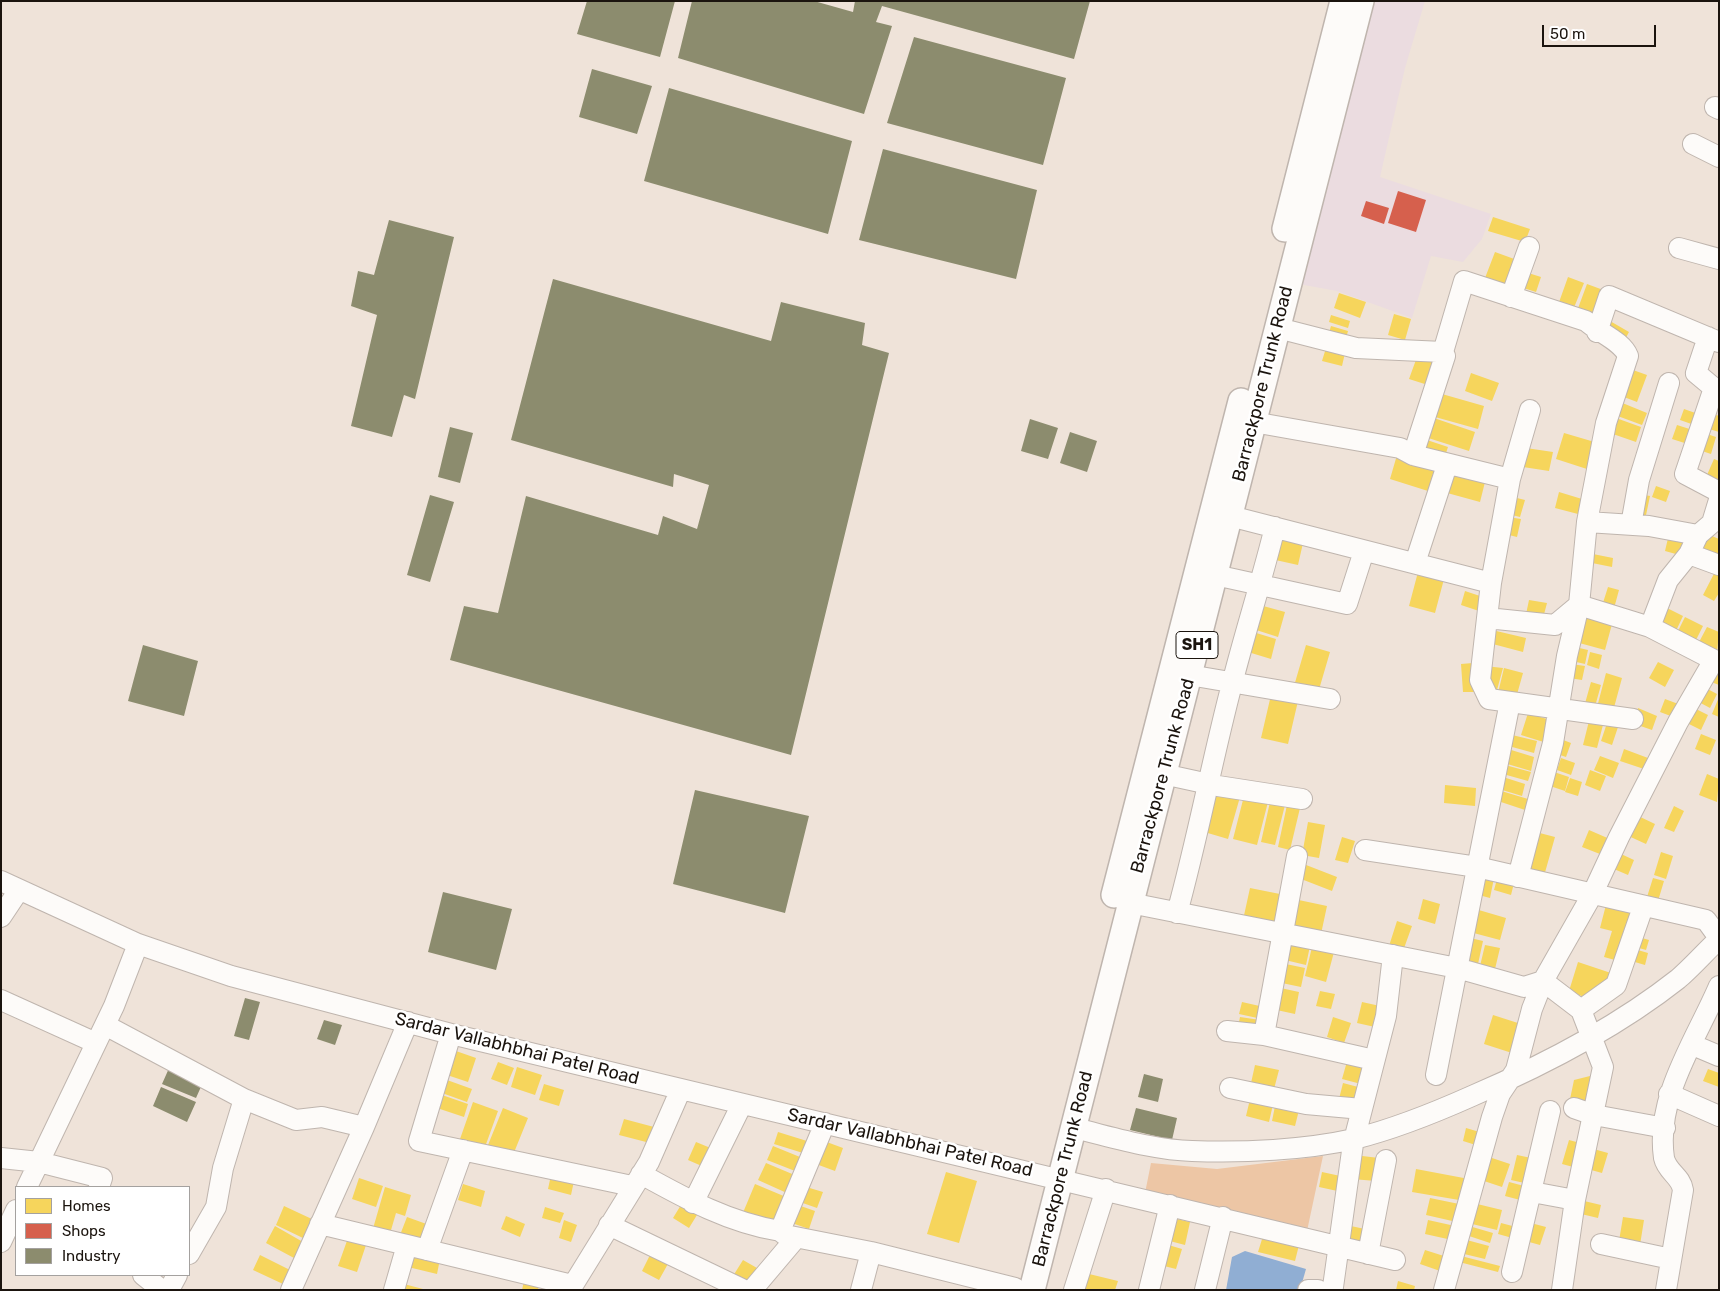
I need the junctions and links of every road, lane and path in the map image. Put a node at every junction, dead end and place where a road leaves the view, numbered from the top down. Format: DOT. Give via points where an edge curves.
graph roads {
  1 [pos="1343,1"];
  2 [pos="1361,1"];
  3 [pos="1693,144"];
  4 [pos="1719,157"];
  5 [pos="1529,247"];
  6 [pos="1679,248"];
  7 [pos="1719,259"];
  8 [pos="1511,297"];
  9 [pos="1278,328"];
  10 [pos="1597,332"];
  11 [pos="1714,340"];
  12 [pos="1443,352"];
  13 [pos="1669,383"];
  14 [pos="1530,410"];
  15 [pos="1253,422"];
  16 [pos="1413,455"];
  17 [pos="1447,465"];
  18 [pos="1510,480"];
  19 [pos="1719,492"];
  20 [pos="1719,500"];
  21 [pos="1230,516"];
  22 [pos="1587,522"];
  23 [pos="1631,525"];
  24 [pos="1275,527"];
  25 [pos="1698,535"];
  26 [pos="1364,551"];
  27 [pos="1689,554"];
  28 [pos="1415,564"];
  29 [pos="1719,565"];
  30 [pos="1215,575"];
  31 [pos="1491,583"];
  32 [pos="1260,585"];
  33 [pos="1579,605"];
  34 [pos="1488,618"];
  35 [pos="1650,627"];
  36 [pos="1717,661"];
  37 [pos="1189,675"];
  38 [pos="1232,682"];
  39 [pos="1330,699"];
  40 [pos="1510,702"];
  41 [pos="1560,709"];
  42 [pos="1633,719"];
  43 [pos="1163,774"];
  44 [pos="1207,784"];
  45 [pos="1302,799"];
  46 [pos="1365,850"];
  47 [pos="1297,856"];
  48 [pos="1477,867"];
  49 [pos="1518,877"];
  50 [pos="10,886"];
  51 [pos="1592,895"];
  52 [pos="1130,903"];
  53 [pos="1643,907"];
  54 [pos="1178,913"];
  55 [pos="1,917"];
  56 [pos="1281,934"];
  57 [pos="1719,939"];
  58 [pos="138,944"];
  59 [pos="1393,955"];
  60 [pos="1457,968"];
  61 [pos="1543,981"];
  62 [pos="1719,986"];
  63 [pos="1,1000"];
  64 [pos="1581,1010"];
  65 [pos="408,1022"];
  66 [pos="105,1025"];
  67 [pos="1227,1031"];
  68 [pos="452,1034"];
  69 [pos="1264,1035"];
  70 [pos="1592,1037"];
  71 [pos="96,1043"];
  72 [pos="1692,1045"];
  73 [pos="1719,1056"];
  74 [pos="1374,1060"];
  75 [pos="1436,1075"];
  76 [pos="1510,1080"];
  77 [pos="1230,1088"];
  78 [pos="681,1089"];
  79 [pos="1669,1094"];
  80 [pos="244,1099"];
  81 [pos="742,1104"];
  82 [pos="1574,1108"];
  83 [pos="1362,1109"];
  84 [pos="1550,1111"];
  85 [pos="1594,1115"];
  86 [pos="1719,1116"];
  87 [pos="825,1123"];
  88 [pos="364,1126"];
  89 [pos="1074,1128"];
  90 [pos="1665,1128"];
  91 [pos="1354,1139"];
  92 [pos="463,1150"];
  93 [pos="1,1158"];
  94 [pos="1386,1160"];
  95 [pos="39,1162"];
  96 [pos="1053,1176"];
  97 [pos="636,1180"];
  98 [pos="27,1186"];
  99 [pos="99,1186"];
  100 [pos="1106,1189"];
  101 [pos="1532,1192"];
  102 [pos="1575,1200"];
  103 [pos="693,1203"];
  104 [pos="1170,1205"];
  105 [pos="15,1212"];
  106 [pos="1223,1217"];
  107 [pos="320,1224"];
  108 [pos="609,1225"];
  109 [pos="788,1235"];
  110 [pos="1,1242"];
  111 [pos="1601,1244"];
  112 [pos="407,1245"];
  113 [pos="1338,1248"];
  114 [pos="427,1250"];
  115 [pos="190,1252"];
  116 [pos="871,1252"];
  117 [pos="1368,1254"];
  118 [pos="1671,1259"];
  119 [pos="1395,1260"];
  120 [pos="1512,1272"];
  121 [pos="143,1276"];
  122 [pos="176,1276"];
  123 [pos="571,1287"];
  124 [pos="1021,1289"];
  125 [pos="162,1290"];
  126 [pos="169,1290"];
  127 [pos="291,1290"];
  128 [pos="394,1290"];
  129 [pos="744,1290"];
  130 [pos="752,1290"];
  131 [pos="861,1290"];
  132 [pos="1074,1290"];
  133 [pos="1149,1290"];
  134 [pos="1205,1290"];
  135 [pos="1308,1290"];
  136 [pos="1318,1290"];
  137 [pos="1329,1290"];
  138 [pos="1444,1290"];
  139 [pos="1562,1290"];
  140 [pos="1666,1290"];
  1 -- 96 [label="main road, Barrackpore Trunk Road / SH1" via="1211,510"];
  2 -- 9 [label="main road, Barrackpore Trunk Road / SH1"];
  3 -- 4 [label="street"];
  5 -- 8 [label="street"];
  6 -- 7 [label="street"];
  8 -- 10 [label="street" via="1586,321"];
  8 -- 12 [label="street" via="1464,282"];
  9 -- 12 [label="street" via="1356,348"];
  9 -- 15 [label="main road, Barrackpore Trunk Road / SH1"];
  10 -- 11 [label="street" via="1609,296"];
  10 -- 22 [label="street" via="1624,347 1628,356 1606,423"];
  11 -- 19 [label="street" via="1696,373 1714,388 1686,474"];
  12 -- 16 [label="street" via="1445,356"];
  13 -- 23 [label="street" via="1640,480"];
  14 -- 18 [label="street"];
  15 -- 16 [label="street" via="1400,448"];
  15 -- 21 [label="main road, Barrackpore Trunk Road / SH1"];
  16 -- 17 [label="street"];
  17 -- 18 [label="street"];
  17 -- 28 [label="street"];
  18 -- 31 [label="street"];
  20 -- 25 [label="street" via="1712,523"];
  21 -- 24 [label="street"];
  21 -- 30 [label="main road, Barrackpore Trunk Road / SH1"];
  22 -- 23 [label="street"];
  22 -- 33 [label="street"];
  23 -- 25 [label="street"];
  24 -- 26 [label="street"];
  24 -- 32 [label="street"];
  25 -- 27 [label="street"];
  26 -- 28 [label="street"];
  26 -- 32 [label="street" via="1346,604"];
  27 -- 29 [label="street"];
  27 -- 35 [label="street" via="1668,580"];
  28 -- 31 [label="street"];
  30 -- 32 [label="street"];
  30 -- 37 [label="main road, Barrackpore Trunk Road / SH1"];
  31 -- 34 [label="street"];
  32 -- 38 [label="street"];
  33 -- 34 [label="street" via="1555,625"];
  33 -- 35 [label="street"];
  33 -- 41 [label="street" via="1567,656"];
  34 -- 40 [label="street" via="1480,680 1489,700"];
  35 -- 36 [label="street"];
  36 -- 51 [label="street" via="1674,731"];
  37 -- 38 [label="street"];
  37 -- 43 [label="main road, Barrackpore Trunk Road / SH1"];
  38 -- 39 [label="street"];
  38 -- 44 [label="street"];
  40 -- 41 [label="street"];
  40 -- 48 [label="street"];
  41 -- 42 [label="street"];
  41 -- 49 [label="street"];
  43 -- 44 [label="street"];
  43 -- 52 [label="main road, Barrackpore Trunk Road / SH1"];
  44 -- 45 [label="street"];
  44 -- 54 [label="street"];
  46 -- 48 [label="street"];
  47 -- 56 [label="street"];
  48 -- 49 [label="street"];
  48 -- 60 [label="street"];
  49 -- 51 [label="street"];
  50 -- 55 [label="street"];
  50 -- 58 [label="street, Sardar Vallabhbhai Patel Road"];
  51 -- 53 [label="street"];
  51 -- 61 [label="street"];
  52 -- 54 [label="street"];
  52 -- 89 [label="main road, Barrackpore Trunk Road / SH1"];
  53 -- 57 [label="street" via="1706,920"];
  53 -- 64 [label="street" via="1616,985"];
  54 -- 56 [label="street"];
  56 -- 59 [label="street"];
  56 -- 69 [label="street"];
  57 -- 70 [label="street" via="1679,978"];
  58 -- 65 [label="street, Sardar Vallabhbhai Patel Road" via="232,976"];
  58 -- 66 [label="street"];
  59 -- 60 [label="street"];
  59 -- 74 [label="street" via="1386,1016"];
  60 -- 61 [label="street" via="1524,987"];
  60 -- 75 [label="street"];
  61 -- 64 [label="street"];
  61 -- 76 [label="street" via="1516,1070"];
  62 -- 72 [label="street"];
  63 -- 71 [label="street"];
  64 -- 70 [label="street"];
  65 -- 68 [label="street, Sardar Vallabhbhai Patel Road"];
  65 -- 88 [label="street"];
  66 -- 71 [label="street"];
  66 -- 80 [label="street"];
  67 -- 69 [label="street"];
  68 -- 78 [label="street, Sardar Vallabhbhai Patel Road"];
  68 -- 92 [label="street" via="419,1141"];
  69 -- 74 [label="street"];
  70 -- 76 [label="street"];
  70 -- 85 [label="street" via="1602,1067"];
  71 -- 95 [label="street"];
  72 -- 73 [label="street"];
  72 -- 79 [label="street"];
  74 -- 83 [label="street"];
  76 -- 91 [label="street" via="1431,1114"];
  76 -- 138 [label="street" via="1500,1094 1492,1117"];
  77 -- 83 [label="street" via="1306,1104"];
  78 -- 81 [label="street, Sardar Vallabhbhai Patel Road"];
  78 -- 97 [label="street" via="649,1162"];
  79 -- 86 [label="street"];
  79 -- 90 [label="street"];
  80 -- 88 [label="street" via="296,1120 322,1117"];
  80 -- 115 [label="street" via="223,1168 216,1207"];
  81 -- 87 [label="street, Sardar Vallabhbhai Patel Road"];
  81 -- 103 [label="street"];
  82 -- 85 [label="street"];
  83 -- 91 [label="street"];
  84 -- 101 [label="street"];
  85 -- 90 [label="street"];
  85 -- 102 [label="street"];
  87 -- 96 [label="street, Sardar Vallabhbhai Patel Road"];
  87 -- 109 [label="street"];
  88 -- 107 [label="street"];
  89 -- 91 [label="street" via="1191,1152 1229,1152"];
  89 -- 96 [label="main road, Barrackpore Trunk Road / SH1"];
  90 -- 118 [label="street" via="1665,1161 1682,1181 1683,1190"];
  91 -- 113 [label="street"];
  92 -- 97 [label="street"];
  92 -- 114 [label="street"];
  93 -- 95 [label="street"];
  94 -- 117 [label="street"];
  95 -- 98 [label="street"];
  95 -- 99 [label="street" via="102,1178"];
  96 -- 100 [label="street, Sardar Vallabhbhai Patel Road"];
  96 -- 124 [label="main road, Barrackpore Trunk Road / SH1"];
  97 -- 103 [label="street"];
  97 -- 108 [label="street"];
  100 -- 104 [label="street, Sardar Vallabhbhai Patel Road"];
  100 -- 132 [label="street"];
  101 -- 102 [label="street"];
  101 -- 120 [label="street"];
  102 -- 139 [label="street"];
  103 -- 109 [label="street" via="751,1226"];
  104 -- 106 [label="street, Sardar Vallabhbhai Patel Road"];
  104 -- 133 [label="street"];
  105 -- 110 [label="street"];
  106 -- 113 [label="street, Sardar Vallabhbhai Patel Road"];
  106 -- 134 [label="street"];
  107 -- 112 [label="street"];
  107 -- 127 [label="street"];
  108 -- 123 [label="street"];
  108 -- 129 [label="street"];
  109 -- 116 [label="street"];
  109 -- 130 [label="street"];
  111 -- 118 [label="street"];
  112 -- 114 [label="street"];
  112 -- 128 [label="street"];
  113 -- 117 [label="street, Sardar Vallabhbhai Patel Road"];
  113 -- 137 [label="street" via="1333,1287"];
  114 -- 123 [label="street"];
  116 -- 124 [label="street"];
  116 -- 131 [label="street"];
  117 -- 119 [label="street, Sardar Vallabhbhai Patel Road"];
  118 -- 140 [label="street"];
  121 -- 125 [label="street"];
  122 -- 126 [label="street"];
  135 -- 136 [label="street"];
}
